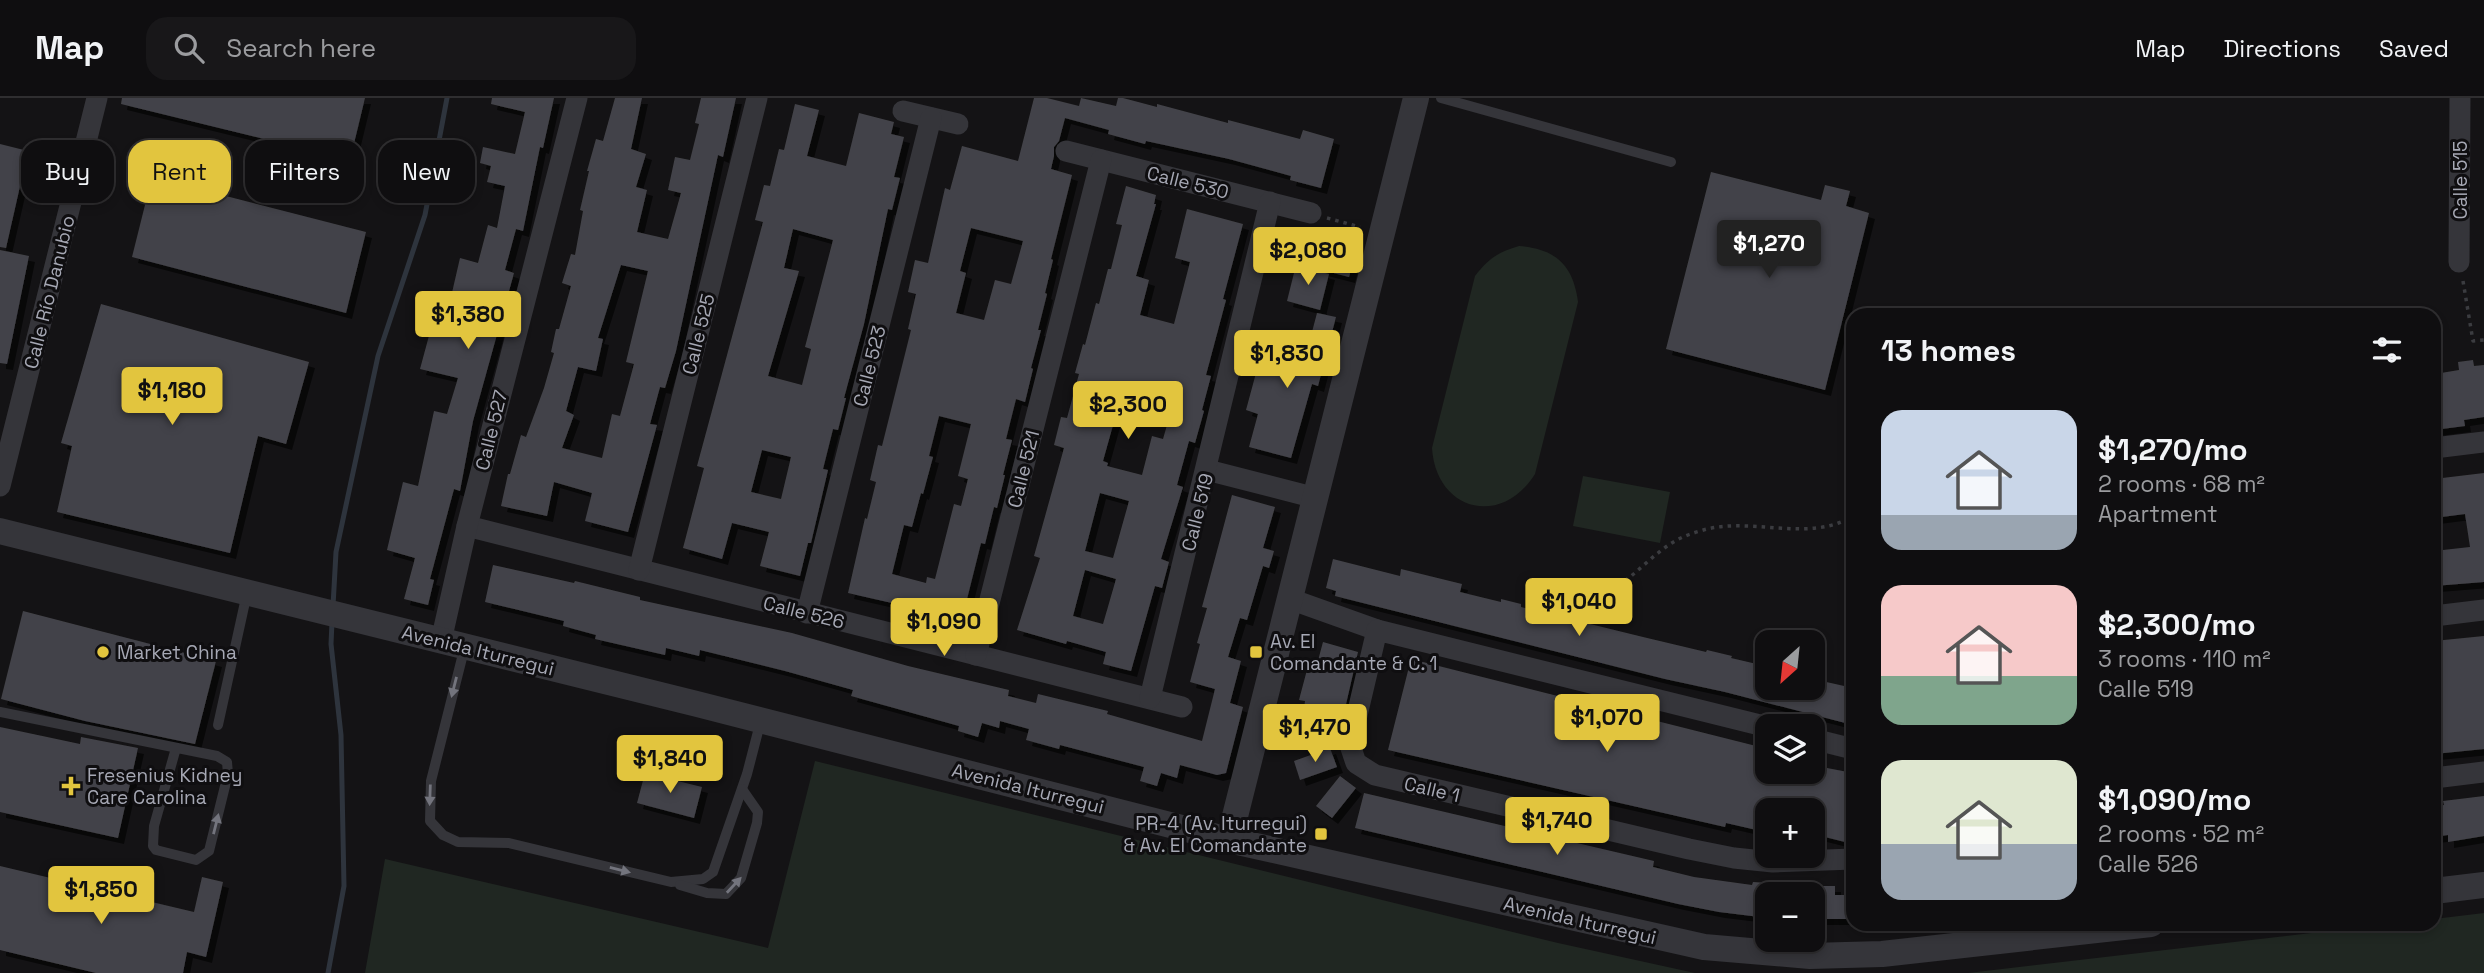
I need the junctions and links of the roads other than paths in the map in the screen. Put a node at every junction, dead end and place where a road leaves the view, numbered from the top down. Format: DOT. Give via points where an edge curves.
graph roads {
  1 [pos="97,98"];
  2 [pos="577,98"];
  3 [pos="757,98"];
  4 [pos="1416,98"];
  5 [pos="1441,98"];
  6 [pos="2460,98"];
  7 [pos="903,111"];
  8 [pos="931,118"];
  9 [pos="958,124"];
  10 [pos="1066,151"];
  11 [pos="1101,160"];
  12 [pos="1671,162"];
  13 [pos="1270,202"];
  14 [pos="1311,213"];
  15 [pos="2459,262"];
  16 [pos="2484,442"];
  17 [pos="2441,447"];
  18 [pos="1207,470"];
  19 [pos="0,486"];
  20 [pos="1316,498"];
  21 [pos="467,526"];
  22 [pos="0,531"];
  23 [pos="639,570"];
  24 [pos="247,593"];
  25 [pos="1290,599"];
  26 [pos="2484,610"];
  27 [pos="807,614"];
  28 [pos="2441,615"];
  29 [pos="1377,630"];
  30 [pos="453,643"];
  31 [pos="976,655"];
  32 [pos="1150,698"];
  33 [pos="1182,707"];
  34 [pos="0,712"];
  35 [pos="761,720"];
  36 [pos="1755,724"];
  37 [pos="218,725"];
  38 [pos="1825,742"];
  39 [pos="1846,747"];
  40 [pos="176,748"];
  41 [pos="2484,772"];
  42 [pos="2441,777"];
  43 [pos="742,789"];
  44 [pos="1229,840"];
  45 [pos="1846,859"];
  46 [pos="671,882"];
  47 [pos="2484,885"];
  48 [pos="2441,890"];
  49 [pos="2085,931"];
  1 -- 19 [label="street, Calle Río Danubio"];
  2 -- 21 [label="street, Calle 527"];
  3 -- 23 [label="street, Calle 525"];
  4 -- 20 [label="street"];
  5 -- 12 [label="lane"];
  6 -- 15 [label="street, Calle 515"];
  7 -- 8 [label="street"];
  8 -- 9 [label="street"];
  8 -- 27 [label="street, Calle 523"];
  10 -- 11 [label="street, Calle 530"];
  11 -- 13 [label="street, Calle 530"];
  11 -- 31 [label="street, Calle 521"];
  13 -- 14 [label="street, Calle 530"];
  13 -- 18 [label="street, Calle 519"];
  16 -- 17 [label="street"];
  18 -- 20 [label="street"];
  18 -- 32 [label="street, Calle 519"];
  20 -- 25 [label="street"];
  21 -- 23 [label="street, Calle 526"];
  21 -- 30 [label="street, Calle 527"];
  22 -- 24 [label="street, Avenida Iturregui"];
  23 -- 27 [label="street, Calle 526"];
  24 -- 30 [label="street, Avenida Iturregui"];
  24 -- 37 [label="lane"];
  25 -- 29 [label="street"];
  25 -- 44 [label="street"];
  26 -- 28 [label="street"];
  27 -- 31 [label="street, Calle 526"];
  29 -- 36 [label="street"];
  29 -- 45 [label="street, Calle 1" via="1350,745 1356,763 1375,775 1734,858 1773,862"];
  30 -- 35 [label="street, Avenida Iturregui"];
  30 -- 46 [label="lane, one-way" via="431,781 430,821 458,842 509,843"];
  31 -- 32 [label="street, Calle 526"];
  32 -- 33 [label="street, Calle 526"];
  34 -- 40 [label="lane"];
  35 -- 43 [label="lane"];
  35 -- 44 [label="street, Avenida Iturregui"];
  38 -- 39 [label="street"];
  40 -- 40 [label="lane, one-way" via="154,826 153,846 196,860 209,851 228,775 227,762"];
  41 -- 42 [label="street"];
  43 -- 46 [label="lane" via="713,872 687,883"];
  46 -- 43 [label="lane, one-way" via="726,894 741,878 758,812"];
  44 -- 49 [label="street, Avenida Iturregui" via="1666,939 1737,950 1810,956 1882,954"];
  47 -- 48 [label="street"];
}
